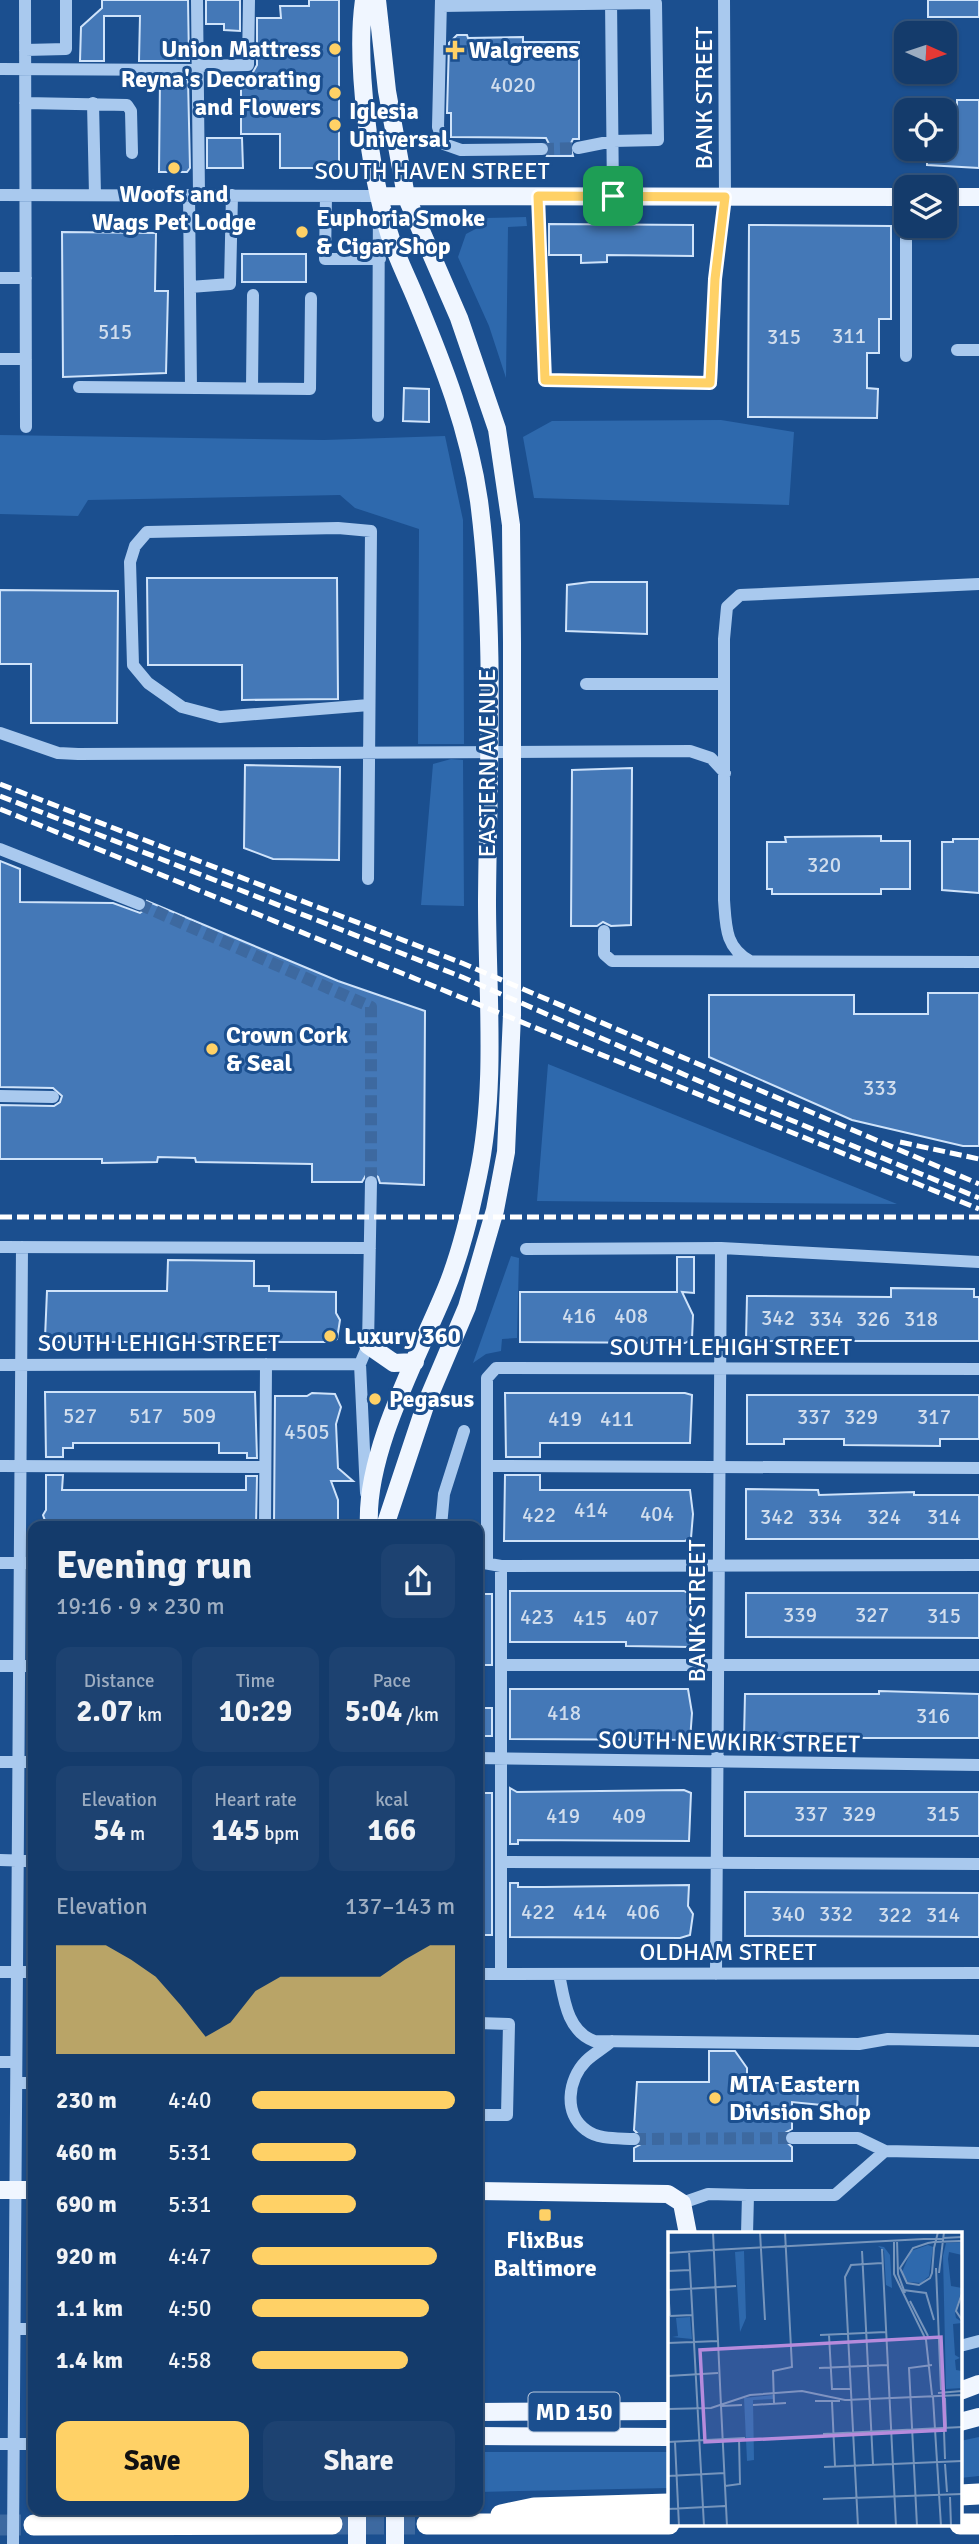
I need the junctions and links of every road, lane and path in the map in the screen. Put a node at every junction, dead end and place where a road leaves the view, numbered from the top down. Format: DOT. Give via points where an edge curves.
graph roads {
  1 [pos="24,0"];
  2 [pos="66,0"];
  3 [pos="197,0"];
  4 [pos="249,0"];
  5 [pos="364,0"];
  6 [pos="377,0"];
  7 [pos="724,0"];
  8 [pos="611,2"];
  9 [pos="441,3"];
  10 [pos="25,50"];
  11 [pos="198,68"];
  12 [pos="0,69"];
  13 [pos="25,69"];
  14 [pos="25,103"];
  15 [pos="93,103"];
  16 [pos="612,141"];
  17 [pos="578,148"];
  18 [pos="542,149"];
  19 [pos="132,153"];
  20 [pos="0,195"];
  21 [pos="25,195"];
  22 [pos="95,195"];
  23 [pos="194,195"];
  24 [pos="232,195"];
  25 [pos="326,195"];
  26 [pos="379,196"];
  27 [pos="406,196"];
  28 [pos="538,196"];
  29 [pos="613,196"];
  30 [pos="725,197"];
  31 [pos="894,197"];
  32 [pos="957,197"];
  33 [pos="979,197"];
  34 [pos="906,238"];
  35 [pos="380,259"];
  36 [pos="0,278"];
  37 [pos="26,278"];
  38 [pos="190,287"];
  39 [pos="253,295"];
  40 [pos="311,299"];
  41 [pos="957,350"];
  42 [pos="979,350"];
  43 [pos="906,356"];
  44 [pos="0,359"];
  45 [pos="26,359"];
  46 [pos="79,387"];
  47 [pos="191,388"];
  48 [pos="252,388"];
  49 [pos="378,416"];
  50 [pos="26,427"];
  51 [pos="979,584"];
  52 [pos="586,684"];
  53 [pos="724,684"];
  54 [pos="369,705"];
  55 [pos="0,733"];
  56 [pos="369,752"];
  57 [pos="725,773"];
  58 [pos="0,849"];
  59 [pos="368,879"];
  60 [pos="139,904"];
  61 [pos="604,931"];
  62 [pos="750,961"];
  63 [pos="979,962"];
  64 [pos="0,1096"];
  65 [pos="53,1097"];
  66 [pos="371,1182"];
  67 [pos="0,1247"];
  68 [pos="22,1247"];
  69 [pos="370,1248"];
  70 [pos="721,1248"];
  71 [pos="526,1249"];
  72 [pos="979,1262"];
  73 [pos="368,1345"];
  74 [pos="415,1362"];
  75 [pos="266,1364"];
  76 [pos="360,1364"];
  77 [pos="0,1365"];
  78 [pos="22,1365"];
  79 [pos="720,1367"];
  80 [pos="979,1369"];
  81 [pos="464,1431"];
  82 [pos="0,1466"];
  83 [pos="21,1466"];
  84 [pos="487,1466"];
  85 [pos="265,1467"];
  86 [pos="720,1468"];
  87 [pos="979,1468"];
  88 [pos="368,1507"];
  89 [pos="265,1521"];
  90 [pos="369,1521"];
  91 [pos="387,1521"];
  92 [pos="441,1521"];
  93 [pos="483,1543"];
  94 [pos="483,1562"];
  95 [pos="0,1563"];
  96 [pos="27,1563"];
  97 [pos="719,1565"];
  98 [pos="979,1565"];
  99 [pos="500,1566"];
  100 [pos="501,1665"];
  101 [pos="979,1665"];
  102 [pos="0,1666"];
  103 [pos="19,1666"];
  104 [pos="28,1666"];
  105 [pos="718,1666"];
  106 [pos="483,1758"];
  107 [pos="501,1759"];
  108 [pos="0,1762"];
  109 [pos="18,1762"];
  110 [pos="28,1762"];
  111 [pos="717,1763"];
  112 [pos="979,1765"];
  113 [pos="0,1860"];
  114 [pos="17,1861"];
  115 [pos="28,1861"];
  116 [pos="502,1862"];
  117 [pos="716,1863"];
  118 [pos="979,1864"];
  119 [pos="0,1972"];
  120 [pos="15,1972"];
  121 [pos="28,1972"];
  122 [pos="979,1973"];
  123 [pos="483,1974"];
  124 [pos="501,1974"];
  125 [pos="559,1974"];
  126 [pos="716,1974"];
  127 [pos="483,2023"];
  128 [pos="612,2041"];
  129 [pos="979,2041"];
  130 [pos="0,2062"];
  131 [pos="16,2062"];
  132 [pos="17,2083"];
  133 [pos="28,2083"];
  134 [pos="483,2115"];
  135 [pos="792,2138"];
  136 [pos="634,2139"];
  137 [pos="885,2151"];
  138 [pos="979,2153"];
  139 [pos="17,2190"];
  140 [pos="483,2191"];
  141 [pos="748,2195"];
  142 [pos="682,2203"];
  143 [pos="688,2232"];
  144 [pos="747,2232"];
  145 [pos="16,2329"];
  146 [pos="28,2329"];
  147 [pos="979,2341"];
  148 [pos="962,2345"];
  149 [pos="979,2384"];
  150 [pos="962,2390"];
  151 [pos="668,2411"];
  152 [pos="483,2412"];
  153 [pos="979,2417"];
  154 [pos="962,2421"];
  155 [pos="483,2436"];
  156 [pos="668,2437"];
  157 [pos="0,2444"];
  158 [pos="15,2444"];
  159 [pos="28,2444"];
  160 [pos="668,2504"];
  161 [pos="357,2515"];
  162 [pos="395,2515"];
  163 [pos="426,2524"];
  164 [pos="455,2524"];
  165 [pos="668,2524"];
  166 [pos="34,2525"];
  167 [pos="332,2525"];
  168 [pos="13,2544"];
  169 [pos="357,2544"];
  170 [pos="395,2544"];
  1 -- 10 [label="street"];
  2 -- 10 [label="street" via="66,49"];
  3 -- 11 [label="street"];
  4 -- 11 [label="street" via="248,65"];
  5 -- 26 [label="main road, EASTERN AVENUE" via="364,85"];
  6 -- 27 [label="main road, EASTERN AVENUE"];
  7 -- 30 [label="street, BANK STREET"];
  8 -- 9 [label="street"];
  8 -- 16 [label="street"];
  8 -- 16 [label="street" via="656,3 658,140"];
  9 -- 18 [label="street" via="438,127 444,144 461,150"];
  10 -- 13 [label="street"];
  11 -- 13 [label="street"];
  11 -- 23 [label="street"];
  12 -- 13 [label="street"];
  13 -- 14 [label="street"];
  14 -- 15 [label="street"];
  14 -- 21 [label="street"];
  15 -- 19 [label="street" via="120,103 131,111"];
  15 -- 22 [label="street"];
  16 -- 17 [label="street"];
  16 -- 29 [label="street"];
  20 -- 21 [label="street, SOUTH HAVEN STREET"];
  21 -- 22 [label="street, SOUTH HAVEN STREET"];
  21 -- 37 [label="street"];
  22 -- 23 [label="street, SOUTH HAVEN STREET"];
  23 -- 24 [label="street, SOUTH HAVEN STREET"];
  23 -- 38 [label="street"];
  24 -- 25 [label="street, SOUTH HAVEN STREET"];
  24 -- 38 [label="street" via="230,284"];
  25 -- 26 [label="street, SOUTH HAVEN STREET"];
  25 -- 35 [label="street" via="325,259"];
  26 -- 27 [label="main road, SOUTH HAVEN STREET"];
  26 -- 35 [label="street, EASTERN AVENUE"];
  26 -- 74 [label="main road, EASTERN AVENUE" via="470,452 482,534 487,619 486,1117 467,1227"];
  27 -- 28 [label="main road, SOUTH HAVEN STREET"];
  27 -- 91 [label="main road, EASTERN AVENUE" via="478,368 505,473 512,592 512,1016 506,1152 495,1210 467,1307 425,1406"];
  28 -- 29 [label="main road, SOUTH HAVEN STREET"];
  28 -- 30 [label="street, BANK STREET" via="545,380 710,383"];
  29 -- 30 [label="main road, SOUTH HAVEN STREET"];
  30 -- 31 [label="main road, SOUTH HAVEN STREET"];
  32 -- 33 [label="main road"];
  34 -- 43 [label="street"];
  35 -- 49 [label="street, EASTERN AVENUE"];
  36 -- 37 [label="street"];
  37 -- 45 [label="street"];
  38 -- 47 [label="street"];
  39 -- 48 [label="street"];
  40 -- 48 [label="street" via="310,389"];
  41 -- 42 [label="street"];
  44 -- 45 [label="street"];
  45 -- 50 [label="street"];
  46 -- 47 [label="street"];
  47 -- 48 [label="street"];
  51 -- 53 [label="street" via="740,595 727,607"];
  52 -- 53 [label="street"];
  53 -- 57 [label="street"];
  54 -- 54 [label="street" via="371,531 147,532 135,546 130,562 133,665 148,683 182,707 220,717"];
  54 -- 56 [label="street"];
  55 -- 56 [label="street" via="78,754"];
  56 -- 57 [label="street" via="690,751 711,758"];
  56 -- 59 [label="street"];
  57 -- 62 [label="street" via="727,939 737,954"];
  58 -- 60 [label="street"];
  61 -- 62 [label="street" via="604,954 612,961"];
  62 -- 63 [label="street"];
  64 -- 65 [label="street"];
  66 -- 69 [label="street, EASTERN AVENUE"];
  67 -- 68 [label="street"];
  68 -- 69 [label="street"];
  68 -- 78 [label="street"];
  69 -- 73 [label="street, EASTERN AVENUE"];
  70 -- 71 [label="street"];
  70 -- 72 [label="street"];
  70 -- 79 [label="street, BANK STREET"];
  73 -- 74 [label="main road" via="394,1363"];
  73 -- 76 [label="street, EASTERN AVENUE"];
  74 -- 88 [label="main road, EASTERN AVENUE" via="384,1442"];
  75 -- 76 [label="street, SOUTH LEHIGH STREET"];
  75 -- 78 [label="street, SOUTH LEHIGH STREET"];
  75 -- 85 [label="street"];
  76 -- 88 [label="street, EASTERN AVENUE"];
  77 -- 78 [label="street, SOUTH LEHIGH STREET"];
  78 -- 83 [label="street"];
  79 -- 80 [label="street, SOUTH LEHIGH STREET"];
  79 -- 84 [label="street, SOUTH LEHIGH STREET" via="496,1368 487,1378"];
  79 -- 86 [label="street, BANK STREET"];
  81 -- 92 [label="street" via="444,1494"];
  82 -- 83 [label="street"];
  83 -- 85 [label="street"];
  83 -- 96 [label="street"];
  84 -- 86 [label="street"];
  84 -- 93 [label="street"];
  85 -- 89 [label="street"];
  86 -- 87 [label="street"];
  86 -- 97 [label="street, BANK STREET"];
  88 -- 90 [label="main road, EASTERN AVENUE"];
  94 -- 99 [label="street"];
  95 -- 96 [label="street"];
  96 -- 103 [label="street"];
  97 -- 98 [label="street"];
  97 -- 99 [label="street"];
  97 -- 105 [label="street, BANK STREET"];
  99 -- 100 [label="street"];
  100 -- 105 [label="street"];
  100 -- 107 [label="street"];
  101 -- 105 [label="street"];
  102 -- 103 [label="street"];
  103 -- 104 [label="street"];
  103 -- 109 [label="street"];
  105 -- 111 [label="street, BANK STREET"];
  106 -- 107 [label="street, SOUTH NEWKIRK STREET"];
  107 -- 111 [label="street, SOUTH NEWKIRK STREET"];
  107 -- 116 [label="street"];
  108 -- 109 [label="street"];
  109 -- 110 [label="street"];
  109 -- 114 [label="street"];
  111 -- 112 [label="street, SOUTH NEWKIRK STREET"];
  111 -- 117 [label="street, BANK STREET"];
  113 -- 114 [label="street"];
  114 -- 115 [label="street"];
  114 -- 120 [label="street"];
  116 -- 117 [label="street"];
  116 -- 124 [label="street"];
  117 -- 118 [label="street"];
  117 -- 126 [label="street, BANK STREET"];
  119 -- 120 [label="street"];
  120 -- 121 [label="street"];
  120 -- 131 [label="street"];
  122 -- 126 [label="street, OLDHAM STREET"];
  123 -- 124 [label="street, OLDHAM STREET"];
  124 -- 125 [label="street, OLDHAM STREET"];
  125 -- 126 [label="street, OLDHAM STREET"];
  125 -- 128 [label="street" via="568,2014 583,2037"];
  127 -- 134 [label="street" via="509,2024 507,2115"];
  128 -- 129 [label="street"];
  128 -- 136 [label="street" via="585,2061 574,2077 569,2101 586,2131 605,2138"];
  130 -- 131 [label="street"];
  131 -- 132 [label="street"];
  132 -- 133 [label="street"];
  132 -- 139 [label="street"];
  135 -- 137 [label="street" via="858,2138"];
  137 -- 138 [label="street"];
  137 -- 141 [label="street" via="835,2194"];
  139 -- 145 [label="street"];
  140 -- 142 [label="main road" via="668,2194"];
  141 -- 142 [label="street" via="708,2193"];
  141 -- 144 [label="street"];
  142 -- 143 [label="main road"];
  145 -- 146 [label="street"];
  145 -- 158 [label="street"];
  147 -- 148 [label="street"];
  149 -- 150 [label="main road"];
  151 -- 152 [label="main road, MD 150"];
  153 -- 154 [label="main road"];
  155 -- 156 [label="main road, MD 150"];
  157 -- 158 [label="street"];
  158 -- 159 [label="street"];
  158 -- 168 [label="street"];
  160 -- 164 [label="highway" via="534,2508"];
  161 -- 169 [label="main road"];
  162 -- 170 [label="main road"];
  163 -- 164 [label="highway"];
  164 -- 165 [label="highway"];
  166 -- 167 [label="highway"];
}
